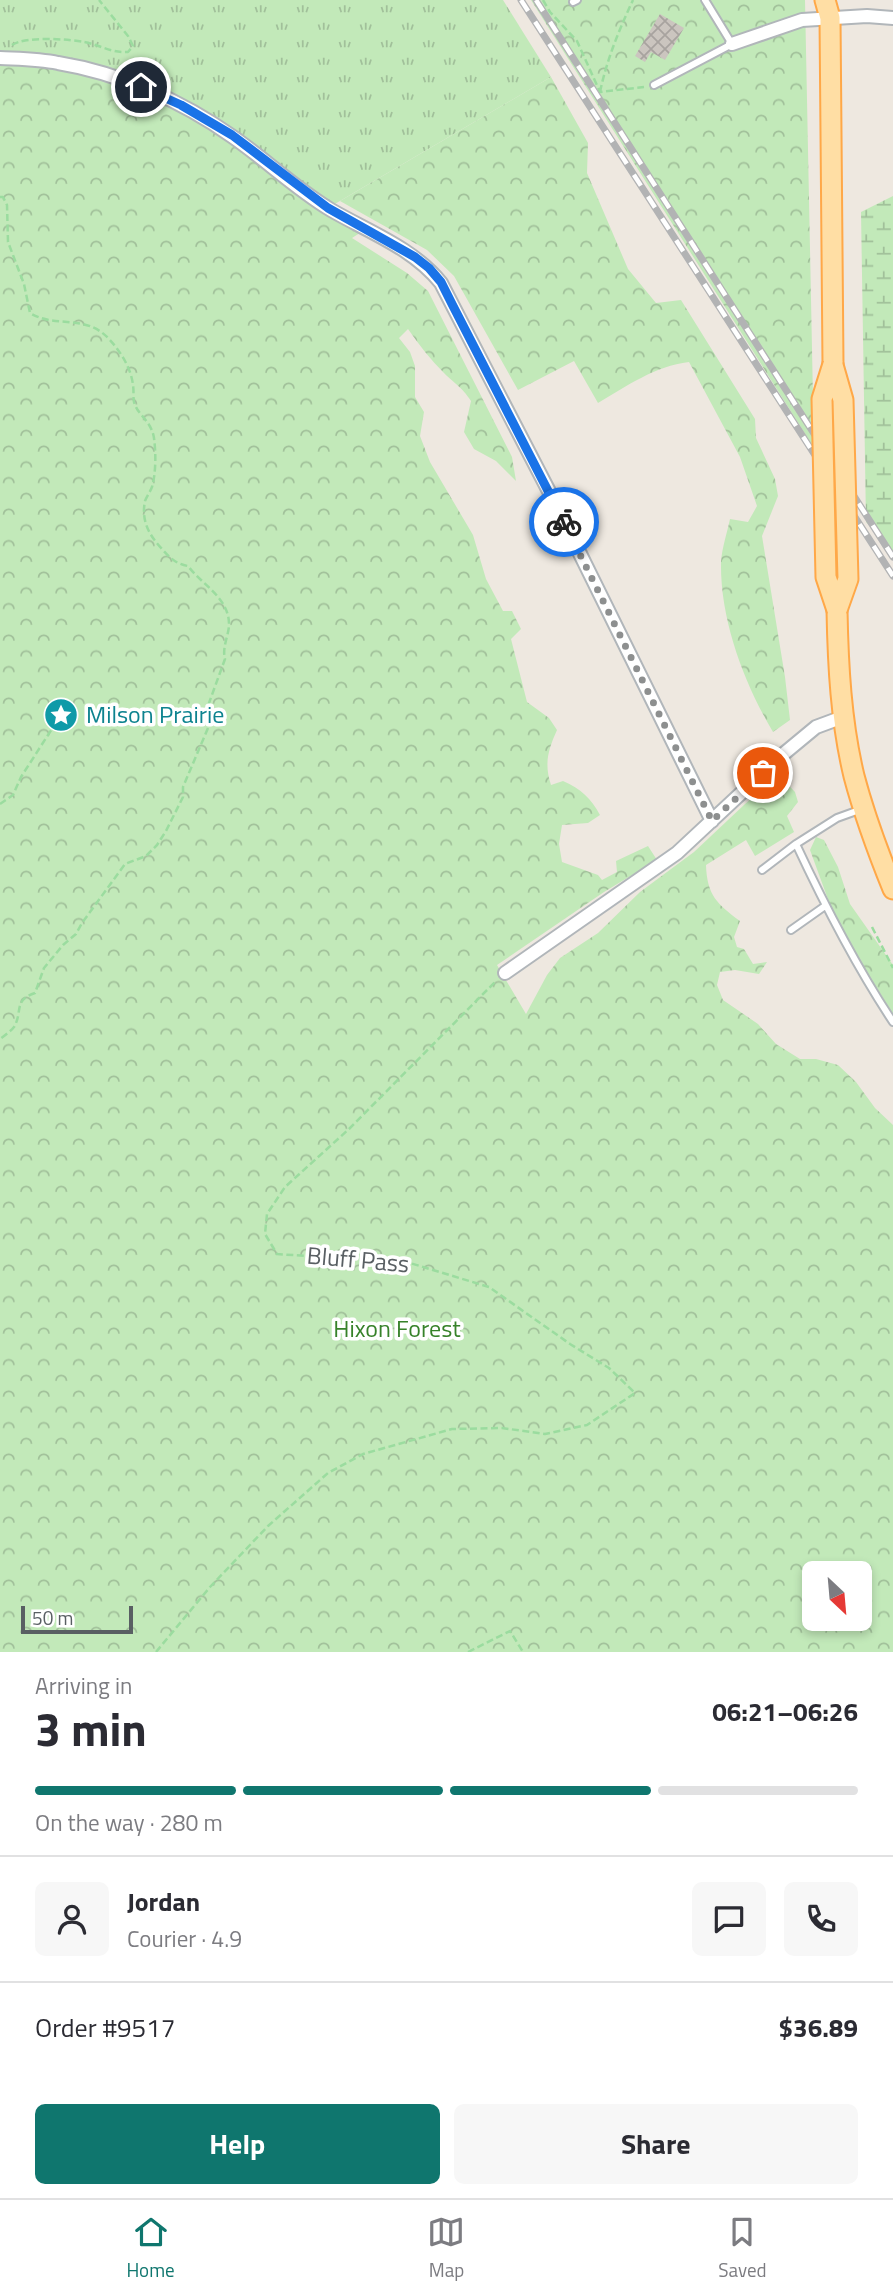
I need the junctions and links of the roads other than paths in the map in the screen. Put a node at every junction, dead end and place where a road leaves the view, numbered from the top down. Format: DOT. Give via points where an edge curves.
graph roads {
  1 [pos="705,0"];
  2 [pos="830,6"];
  3 [pos="893,18"];
  4 [pos="732,44"];
  5 [pos="0,58"];
  6 [pos="654,85"];
  7 [pos="844,717"];
  8 [pos="864,808"];
  9 [pos="712,821"];
  10 [pos="796,844"];
  11 [pos="762,870"];
  12 [pos="893,889"];
  13 [pos="825,905"];
  14 [pos="791,930"];
  15 [pos="505,973"];
  16 [pos="893,1022"];
  1 -- 4 [label="lane"];
  2 -- 3 [label="street"];
  2 -- 4 [label="street"];
  2 -- 7 [label="main road, bridge" via="833,365 822,399 826,577 837,610"];
  4 -- 6 [label="lane"];
  5 -- 9 [label="street" via="58,62 109,75 181,105 232,135 328,208 429,268 441,282 554,501"];
  7 -- 8 [label="main road"];
  7 -- 9 [label="street" via="816,727"];
  8 -- 10 [label="lane" via="837,818"];
  8 -- 12 [label="main road"];
  9 -- 15 [label="street" via="677,853"];
  10 -- 11 [label="lane"];
  10 -- 13 [label="lane"];
  13 -- 14 [label="lane"];
  13 -- 16 [label="lane"];
}
